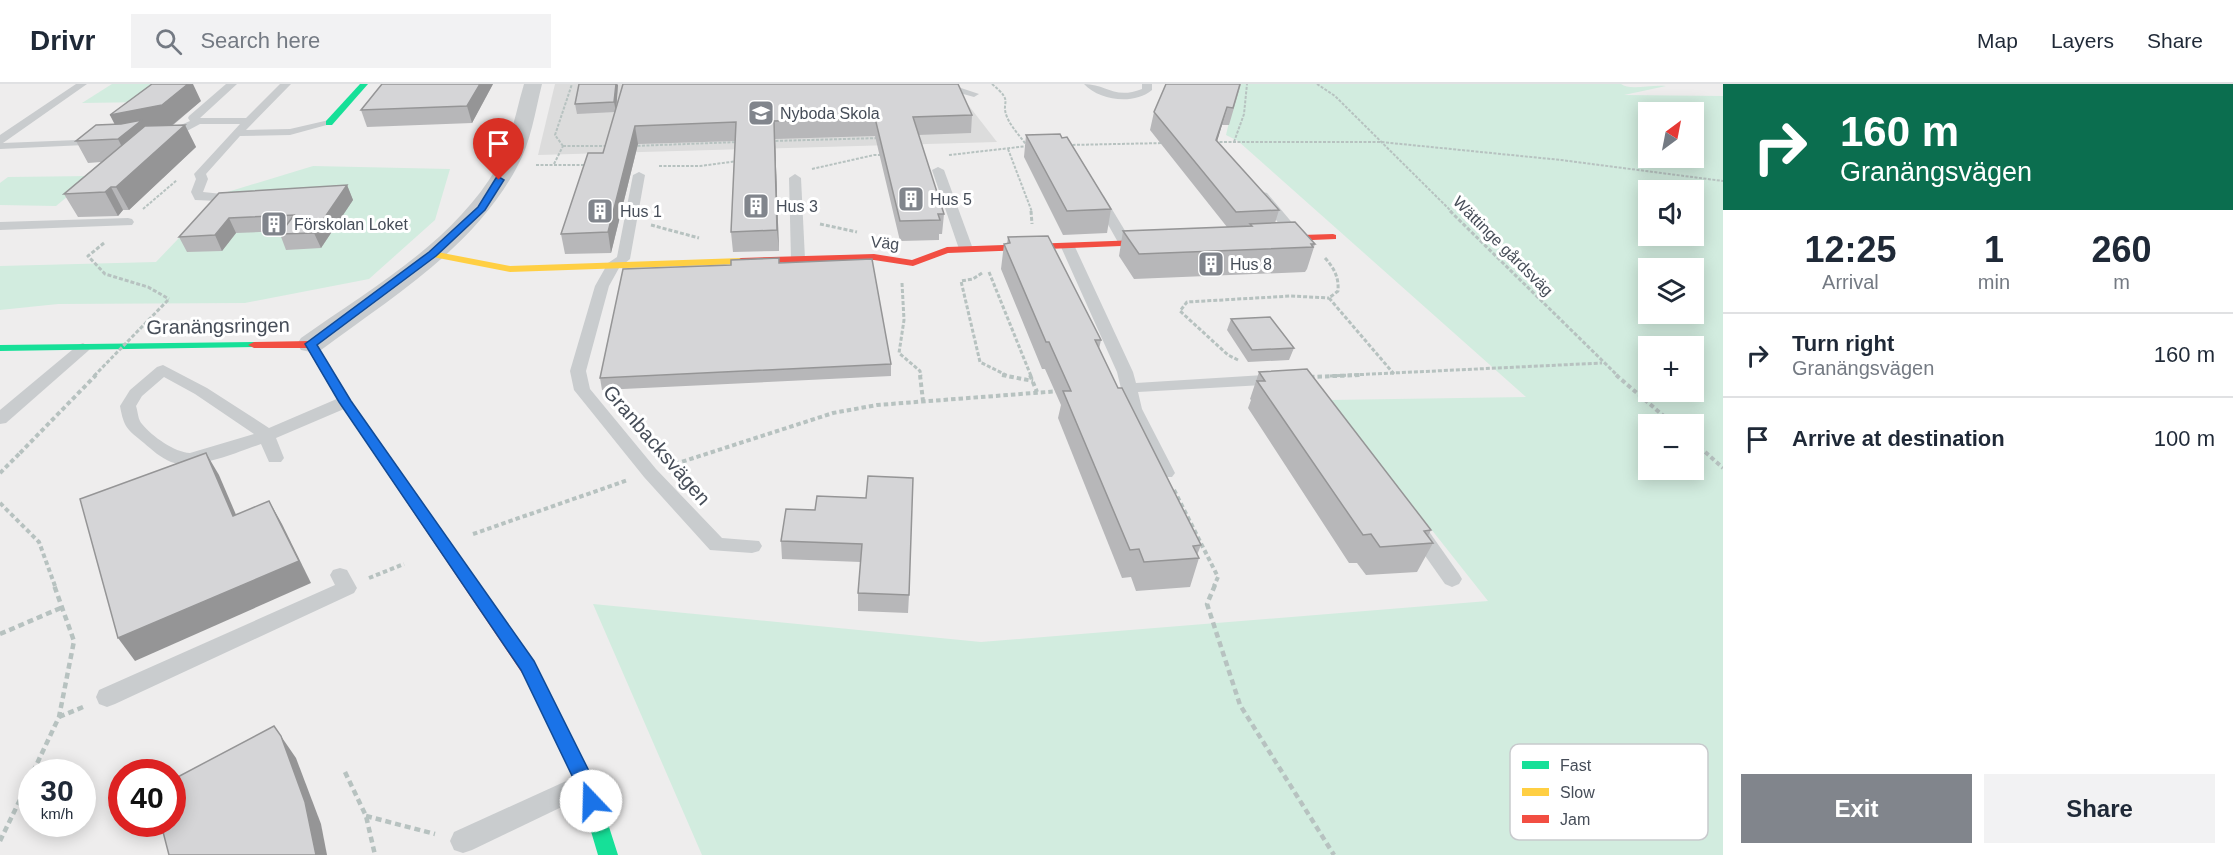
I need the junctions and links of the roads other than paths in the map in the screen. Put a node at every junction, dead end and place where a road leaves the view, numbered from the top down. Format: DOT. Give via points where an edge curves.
graph roads {
  1 [pos="82,84"];
  2 [pos="232,84"];
  3 [pos="286,84"];
  4 [pos="364,84"];
  5 [pos="533,84"];
  6 [pos="944,84"];
  7 [pos="1089,84"];
  8 [pos="1147,84"];
  9 [pos="974,94"];
  10 [pos="250,120"];
  11 [pos="198,122"];
  12 [pos="329,123"];
  13 [pos="237,133"];
  14 [pos="150,138"];
  15 [pos="0,140"];
  16 [pos="120,142"];
  17 [pos="0,146"];
  18 [pos="938,170"];
  19 [pos="639,175"];
  20 [pos="795,178"];
  21 [pos="1252,184"];
  22 [pos="1093,187"];
  23 [pos="249,199"];
  24 [pos="128,222"];
  25 [pos="0,226"];
  26 [pos="1333,237"];
  27 [pos="1298,238"];
  28 [pos="1255,239"];
  29 [pos="1184,242"];
  30 [pos="1126,244"];
  31 [pos="1068,247"];
  32 [pos="966,249"];
  33 [pos="432,254"];
  34 [pos="798,259"];
  35 [pos="613,266"];
  36 [pos="311,344"];
  37 [pos="0,348"];
  38 [pos="83,348"];
  39 [pos="1308,377"];
  40 [pos="1129,388"];
  41 [pos="345,402"];
  42 [pos="8,405"];
  43 [pos="0,419"];
  44 [pos="266,434"];
  45 [pos="275,458"];
  46 [pos="1166,473"];
  47 [pos="1404,511"];
  48 [pos="752,546"];
  49 [pos="1452,579"];
  50 [pos="343,581"];
  51 [pos="107,697"];
  52 [pos="586,783"];
  53 [pos="463,841"];
  54 [pos="608,855"];
  1 -- 15 [label="lane"];
  2 -- 11 [label="lane" via="193,118"];
  3 -- 10 [label="lane"];
  4 -- 12 [label="street"];
  5 -- 33 [label="street" via="508,166 481,208"];
  6 -- 9 [label="lane"];
  7 -- 8 [label="lane" via="1100,92 1126,96 1147,90"];
  10 -- 11 [label="lane"];
  10 -- 13 [label="lane"];
  11 -- 14 [label="lane"];
  12 -- 13 [label="lane" via="290,132"];
  13 -- 23 [label="lane" via="201,174 197,192 199,197"];
  16 -- 17 [label="lane"];
  18 -- 32 [label="lane"];
  19 -- 35 [label="lane, Granbacksvägen" via="623,259"];
  20 -- 34 [label="lane"];
  21 -- 27 [label="lane"];
  22 -- 30 [label="lane"];
  24 -- 25 [label="lane"];
  26 -- 27 [label="street"];
  27 -- 28 [label="street"];
  29 -- 30 [label="street, Väg"];
  30 -- 31 [label="street, Väg"];
  31 -- 32 [label="street, Väg"];
  31 -- 40 [label="lane" via="1113,343"];
  32 -- 34 [label="street, Väg" via="947,250 913,263 874,257"];
  33 -- 35 [label="street, Väg" via="510,269"];
  33 -- 36 [label="street"];
  34 -- 35 [label="street, Väg"];
  35 -- 48 [label="lane, Granbacksvägen" via="602,286 578,371 582,390 717,545"];
  36 -- 38 [label="street, Granängsringen"];
  36 -- 41 [label="street, Granängsringen"];
  37 -- 38 [label="street, Granängsringen"];
  38 -- 42 [label="lane"];
  39 -- 40 [label="lane"];
  40 -- 46 [label="lane" via="1134,409"];
  41 -- 44 [label="lane"];
  41 -- 52 [label="street, Granängsringen" via="528,666"];
  42 -- 43 [label="lane"];
  44 -- 44 [label="lane" via="203,458 177,458 132,425 128,406 136,393 163,370"];
  44 -- 45 [label="lane"];
  47 -- 49 [label="lane"];
  50 -- 51 [label="lane"];
  52 -- 53 [label="lane"];
  52 -- 54 [label="street, Granängsringen"];
}
